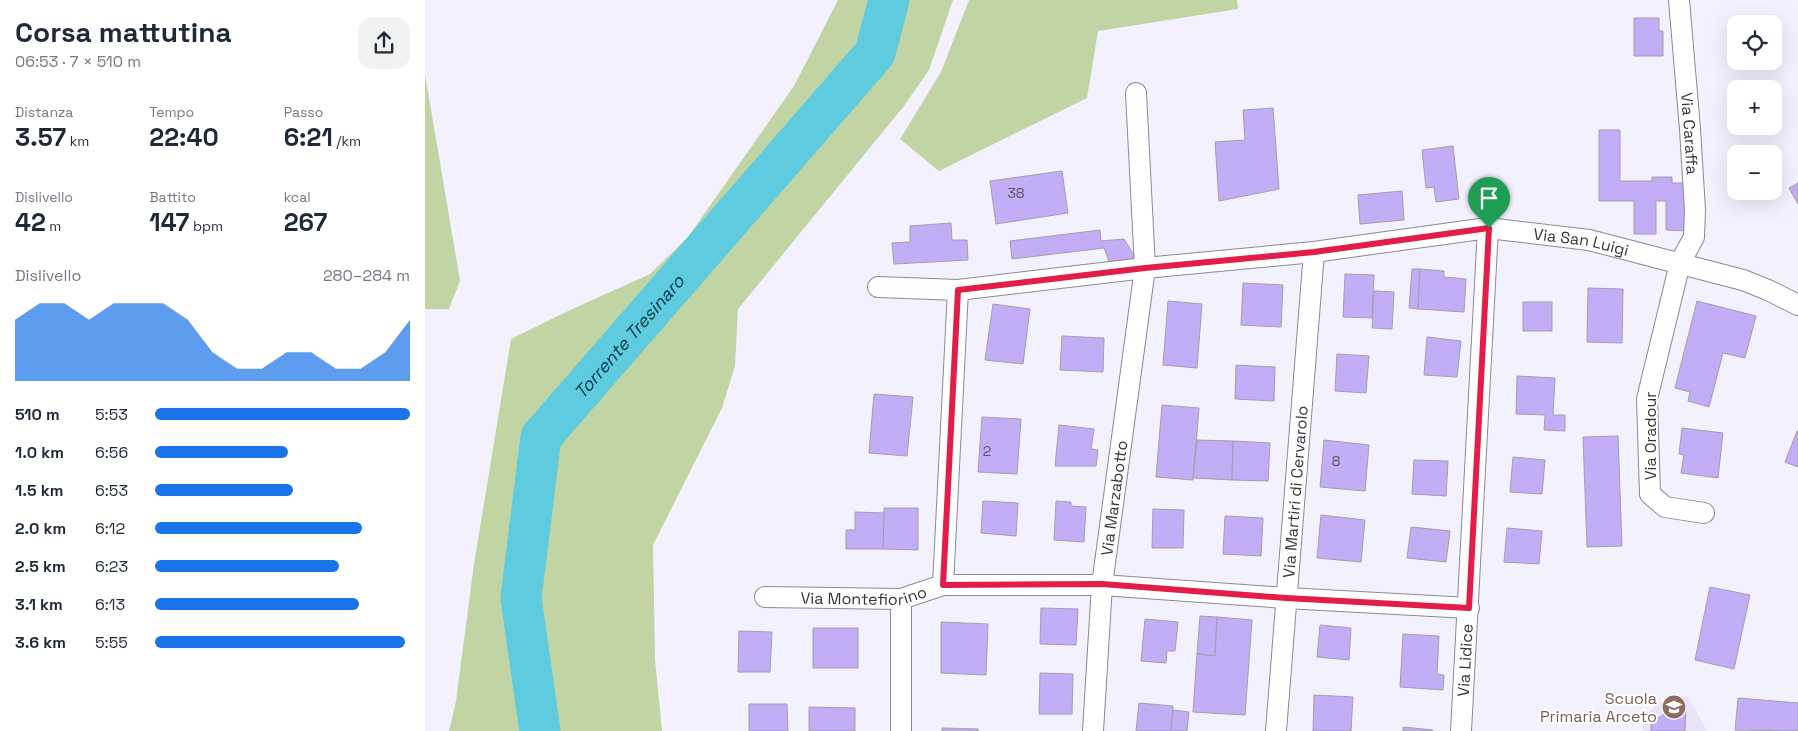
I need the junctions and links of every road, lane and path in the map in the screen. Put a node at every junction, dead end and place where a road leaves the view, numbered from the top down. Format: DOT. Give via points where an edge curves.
graph roads {
  1 [pos="1679,0"];
  2 [pos="1136,93"];
  3 [pos="1489,228"];
  4 [pos="1314,252"];
  5 [pos="1680,263"];
  6 [pos="1145,268"];
  7 [pos="878,287"];
  8 [pos="958,290"];
  9 [pos="1798,305"];
  10 [pos="1704,513"];
  11 [pos="1102,584"];
  12 [pos="943,585"];
  13 [pos="765,597"];
  14 [pos="1286,598"];
  15 [pos="901,599"];
  16 [pos="1469,608"];
  17 [pos="901,731"];
  18 [pos="1093,731"];
  19 [pos="1276,731"];
  20 [pos="1461,731"];
  1 -- 5 [label="street, Via Caraffa" via="1695,210 1694,237"];
  2 -- 6 [label="street, Via Marzabotto"];
  3 -- 4 [label="street, Via San Luigi"];
  3 -- 5 [label="street, Via San Luigi" via="1589,240"];
  3 -- 16 [label="street, Via Lidice"];
  4 -- 6 [label="street, Via San Luigi"];
  4 -- 14 [label="street, Via Martiri di Cervarolo"];
  5 -- 9 [label="street, Via San Luigi" via="1743,280"];
  5 -- 10 [label="street, Via Oradour" via="1647,399 1650,494 1665,507"];
  6 -- 8 [label="street, Via San Luigi"];
  6 -- 11 [label="street, Via Marzabotto"];
  7 -- 8 [label="street, Via San Luigi"];
  8 -- 12 [label="street"];
  11 -- 12 [label="street, Via Montefiorino"];
  11 -- 14 [label="street, Via Montefiorino"];
  11 -- 18 [label="street, Via Marzabotto"];
  12 -- 15 [label="street, Via Montefiorino"];
  13 -- 15 [label="street, Via Montefiorino"];
  14 -- 16 [label="street, Via Montefiorino"];
  14 -- 19 [label="street, Via Martiri di Cervarolo"];
  15 -- 17 [label="street"];
  16 -- 20 [label="street, Via Lidice"];
}
